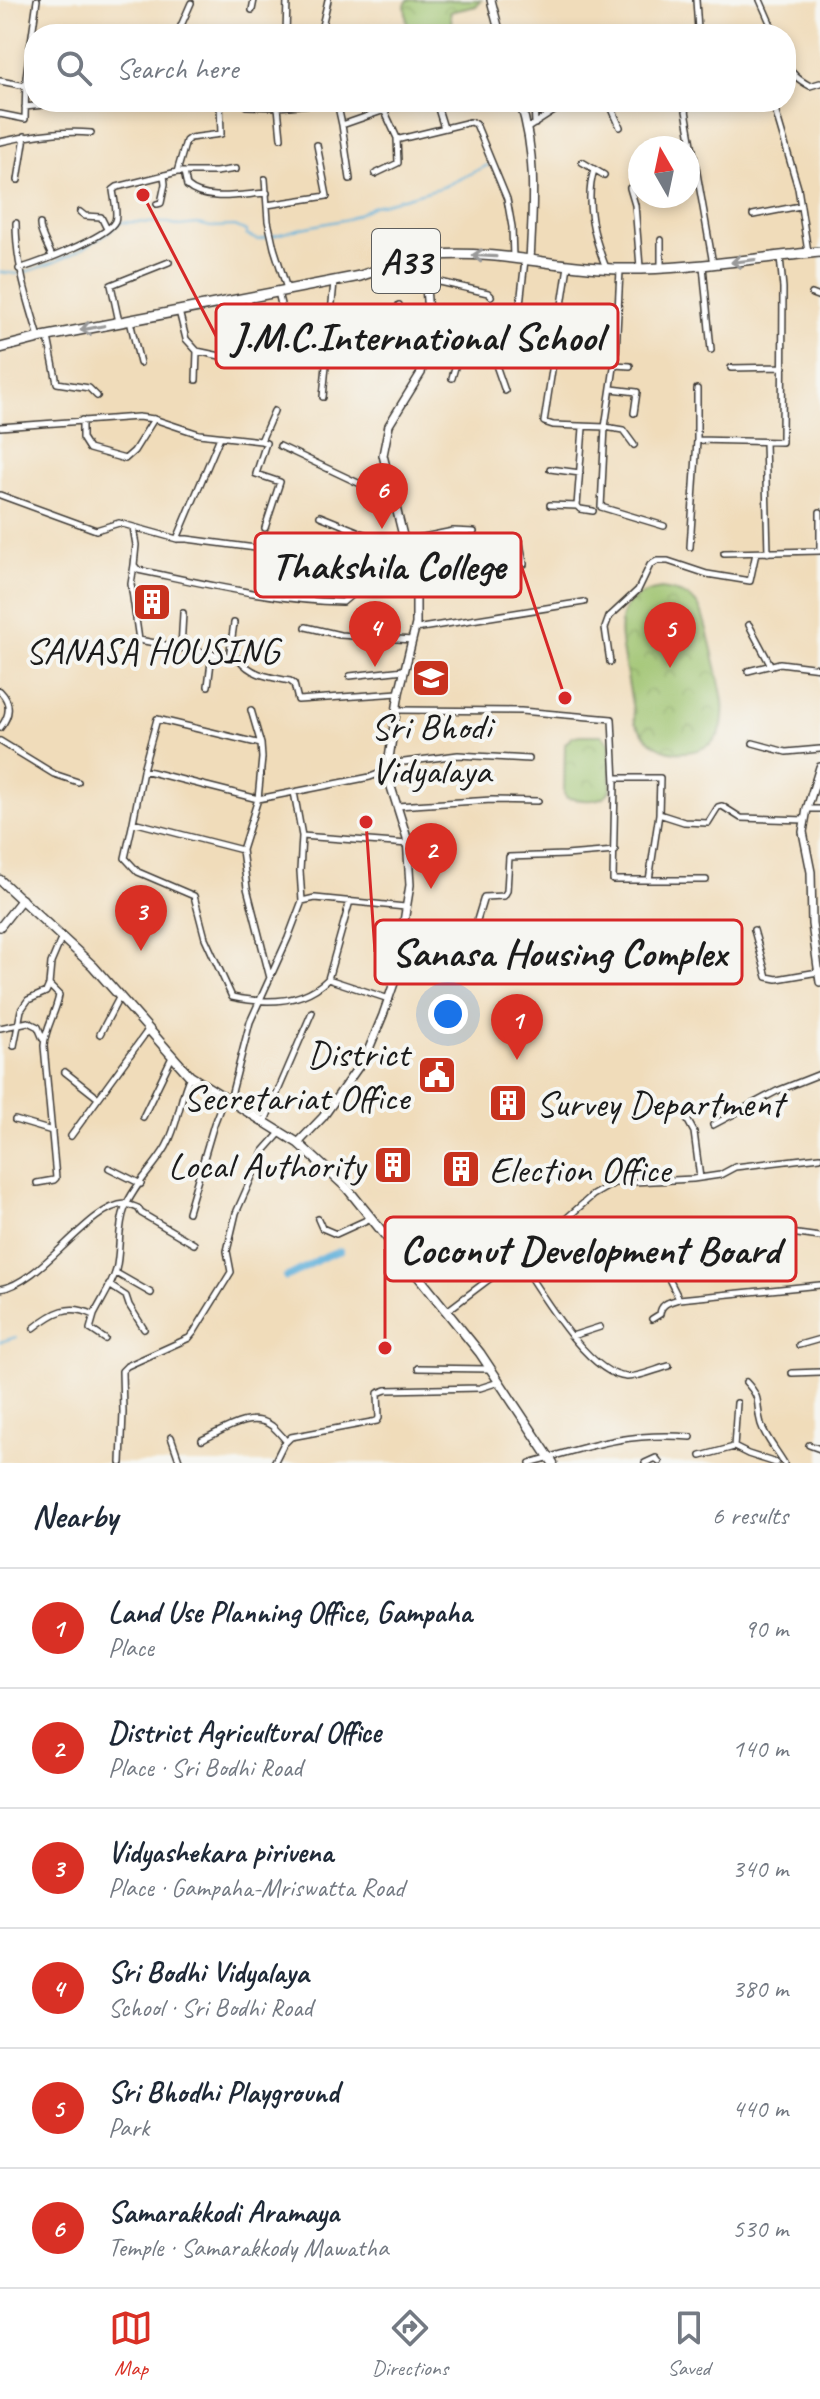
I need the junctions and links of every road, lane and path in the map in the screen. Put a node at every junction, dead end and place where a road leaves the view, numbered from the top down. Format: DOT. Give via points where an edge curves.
graph roads {
  1 [pos="37,0"];
  2 [pos="254,0"];
  3 [pos="287,0"];
  4 [pos="328,0"];
  5 [pos="491,0"];
  6 [pos="696,0"];
  7 [pos="760,0"];
  8 [pos="191,3"];
  9 [pos="252,10"];
  10 [pos="35,24"];
  11 [pos="182,24"];
  12 [pos="286,24"];
  13 [pos="322,24"];
  14 [pos="497,24"];
  15 [pos="699,24"];
  16 [pos="771,24"];
  17 [pos="796,77"];
  18 [pos="0,81"];
  19 [pos="820,83"];
  20 [pos="24,86"];
  21 [pos="25,112"];
  22 [pos="220,112"];
  23 [pos="278,112"];
  24 [pos="339,112"];
  25 [pos="379,112"];
  26 [pos="385,112"];
  27 [pos="439,112"];
  28 [pos="525,112"];
  29 [pos="533,112"];
  30 [pos="553,112"];
  31 [pos="613,112"];
  32 [pos="686,112"];
  33 [pos="776,112"];
  34 [pos="0,114"];
  35 [pos="342,125"];
  36 [pos="532,126"];
  37 [pos="620,127"];
  38 [pos="444,128"];
  39 [pos="91,133"];
  40 [pos="25,135"];
  41 [pos="281,138"];
  42 [pos="397,138"];
  43 [pos="0,142"];
  44 [pos="317,145"];
  45 [pos="582,162"];
  46 [pos="236,169"];
  47 [pos="594,170"];
  48 [pos="180,172"];
  49 [pos="375,174"];
  50 [pos="164,175"];
  51 [pos="604,175"];
  52 [pos="265,179"];
  53 [pos="350,179"];
  54 [pos="18,180"];
  55 [pos="267,193"];
  56 [pos="157,204"];
  57 [pos="267,205"];
  58 [pos="800,206"];
  59 [pos="635,208"];
  60 [pos="80,212"];
  61 [pos="753,215"];
  62 [pos="16,223"];
  63 [pos="40,224"];
  64 [pos="107,229"];
  65 [pos="661,240"];
  66 [pos="820,252"];
  67 [pos="808,253"];
  68 [pos="52,257"];
  69 [pos="424,257"];
  70 [pos="780,257"];
  71 [pos="513,258"];
  72 [pos="528,260"];
  73 [pos="169,262"];
  74 [pos="568,265"];
  75 [pos="708,265"];
  76 [pos="606,268"];
  77 [pos="640,268"];
  78 [pos="661,268"];
  79 [pos="19,269"];
  80 [pos="620,269"];
  81 [pos="427,279"];
  82 [pos="334,281"];
  83 [pos="282,290"];
  84 [pos="812,294"];
  85 [pos="491,296"];
  86 [pos="246,297"];
  87 [pos="820,297"];
  88 [pos="399,305"];
  89 [pos="179,310"];
  90 [pos="519,313"];
  91 [pos="125,322"];
  92 [pos="43,337"];
  93 [pos="379,337"];
  94 [pos="427,337"];
  95 [pos="462,343"];
  96 [pos="395,346"];
  97 [pos="0,348"];
  98 [pos="263,350"];
  99 [pos="711,350"];
  100 [pos="197,351"];
  101 [pos="294,359"];
  102 [pos="423,362"];
  103 [pos="140,363"];
  104 [pos="257,364"];
  105 [pos="615,365"];
  106 [pos="630,366"];
  107 [pos="783,367"];
  108 [pos="731,368"];
  109 [pos="452,378"];
  110 [pos="196,380"];
  111 [pos="612,389"];
  112 [pos="697,389"];
  113 [pos="505,391"];
  114 [pos="97,396"];
  115 [pos="323,397"];
  116 [pos="274,411"];
  117 [pos="634,413"];
  118 [pos="154,419"];
  119 [pos="82,420"];
  120 [pos="0,427"];
  121 [pos="605,427"];
  122 [pos="583,428"];
  123 [pos="220,437"];
  124 [pos="697,440"];
  125 [pos="261,441"];
  126 [pos="765,442"];
  127 [pos="634,445"];
  128 [pos="280,446"];
  129 [pos="550,469"];
  130 [pos="580,473"];
  131 [pos="0,495"];
  132 [pos="392,495"];
  133 [pos="550,505"];
  134 [pos="577,506"];
  135 [pos="593,511"];
  136 [pos="820,512"];
  137 [pos="320,516"];
  138 [pos="664,526"];
  139 [pos="133,527"];
  140 [pos="265,528"];
  141 [pos="474,532"];
  142 [pos="361,533"];
  143 [pos="519,538"];
  144 [pos="177,539"];
  145 [pos="492,540"];
  146 [pos="405,544"];
  147 [pos="690,547"];
  148 [pos="820,550"];
  149 [pos="724,553"];
  150 [pos="756,553"];
  151 [pos="768,553"];
  152 [pos="479,558"];
  153 [pos="346,560"];
  154 [pos="134,565"];
  155 [pos="412,568"];
  156 [pos="500,569"];
  157 [pos="415,582"];
  158 [pos="584,602"];
  159 [pos="183,613"];
  160 [pos="234,623"];
  161 [pos="749,625"];
  162 [pos="306,627"];
  163 [pos="414,629"];
  164 [pos="413,641"];
  165 [pos="181,648"];
  166 [pos="212,654"];
  167 [pos="229,658"];
  168 [pos="610,662"];
  169 [pos="771,666"];
  170 [pos="820,668"];
  171 [pos="405,669"];
  172 [pos="748,671"];
  173 [pos="350,676"];
  174 [pos="208,686"];
  175 [pos="0,691"];
  176 [pos="399,693"];
  177 [pos="251,710"];
  178 [pos="397,710"];
  179 [pos="0,728"];
  180 [pos="0,741"];
  181 [pos="753,743"];
  182 [pos="261,744"];
  183 [pos="820,749"];
  184 [pos="529,759"];
  185 [pos="389,767"];
  186 [pos="820,767"];
  187 [pos="143,770"];
  188 [pos="615,778"];
  189 [pos="78,782"];
  190 [pos="294,792"];
  191 [pos="258,799"];
  192 [pos="538,801"];
  193 [pos="397,806"];
  194 [pos="807,809"];
  195 [pos="820,809"];
  196 [pos="659,814"];
  197 [pos="805,820"];
  198 [pos="133,822"];
  199 [pos="302,836"];
  200 [pos="408,844"];
  201 [pos="242,850"];
  202 [pos="615,851"];
  203 [pos="0,880"];
  204 [pos="649,880"];
  205 [pos="706,880"];
  206 [pos="22,899"];
  207 [pos="302,901"];
  208 [pos="350,901"];
  209 [pos="405,907"];
  210 [pos="0,927"];
  211 [pos="754,930"];
  212 [pos="63,936"];
  213 [pos="449,965"];
  214 [pos="818,972"];
  215 [pos="270,978"];
  216 [pos="328,979"];
  217 [pos="820,982"];
  218 [pos="49,985"];
  219 [pos="121,995"];
  220 [pos="389,999"];
  221 [pos="259,1001"];
  222 [pos="312,1012"];
  223 [pos="19,1024"];
  224 [pos="1,1025"];
  225 [pos="148,1030"];
  226 [pos="100,1034"];
  227 [pos="44,1044"];
  228 [pos="14,1046"];
  229 [pos="172,1057"];
  230 [pos="65,1072"];
  231 [pos="820,1074"];
  232 [pos="190,1076"];
  233 [pos="98,1098"];
  234 [pos="227,1099"];
  235 [pos="143,1117"];
  236 [pos="15,1120"];
  237 [pos="265,1121"];
  238 [pos="688,1121"];
  239 [pos="713,1125"];
  240 [pos="52,1131"];
  241 [pos="281,1131"];
  242 [pos="71,1136"];
  243 [pos="298,1143"];
  244 [pos="820,1157"];
  245 [pos="109,1168"];
  246 [pos="700,1178"];
  247 [pos="37,1183"];
  248 [pos="141,1184"];
  249 [pos="126,1204"];
  250 [pos="188,1212"];
  251 [pos="372,1218"];
  252 [pos="318,1219"];
  253 [pos="820,1237"];
  254 [pos="634,1240"];
  255 [pos="194,1244"];
  256 [pos="519,1260"];
  257 [pos="625,1262"];
  258 [pos="116,1273"];
  259 [pos="109,1285"];
  260 [pos="820,1285"];
  261 [pos="0,1289"];
  262 [pos="151,1293"];
  263 [pos="679,1299"];
  264 [pos="447,1311"];
  265 [pos="94,1315"];
  266 [pos="652,1319"];
  267 [pos="600,1327"];
  268 [pos="34,1328"];
  269 [pos="144,1329"];
  270 [pos="572,1336"];
  271 [pos="105,1339"];
  272 [pos="820,1339"];
  273 [pos="799,1345"];
  274 [pos="669,1366"];
  275 [pos="418,1368"];
  276 [pos="490,1369"];
  277 [pos="820,1372"];
  278 [pos="792,1373"];
  279 [pos="499,1382"];
  280 [pos="746,1382"];
  281 [pos="737,1403"];
  282 [pos="171,1437"];
  283 [pos="691,1437"];
  284 [pos="202,1440"];
  285 [pos="286,1441"];
  286 [pos="809,1445"];
  287 [pos="734,1447"];
  288 [pos="820,1449"];
  289 [pos="701,1456"];
  290 [pos="552,1460"];
  291 [pos="659,1462"];
  292 [pos="121,1463"];
  293 [pos="180,1463"];
  294 [pos="274,1463"];
  295 [pos="530,1463"];
  296 [pos="645,1463"];
  297 [pos="776,1463"];
  298 [pos="784,1463"];
  1 -- 10 [label="street"];
  2 -- 9 [label="street"];
  3 -- 12 [label="street"];
  4 -- 13 [label="street"];
  5 -- 14 [label="street"];
  6 -- 15 [label="street"];
  7 -- 16 [label="street"];
  8 -- 11 [label="street"];
  17 -- 19 [label="street" via="810,86"];
  18 -- 20 [label="street"];
  21 -- 34 [label="street" via="25,119"];
  22 -- 48 [label="street" via="221,134 186,141"];
  23 -- 41 [label="street"];
  24 -- 35 [label="street"];
  25 -- 35 [label="street"];
  26 -- 42 [label="street"];
  27 -- 38 [label="street"];
  28 -- 36 [label="street"];
  29 -- 36 [label="street"];
  30 -- 36 [label="street"];
  31 -- 37 [label="street"];
  32 -- 75 [label="street"];
  33 -- 58 [label="street"];
  35 -- 53 [label="street"];
  36 -- 72 [label="street"];
  38 -- 42 [label="street"];
  38 -- 71 [label="street" via="470,122 479,128 511,213"];
  39 -- 40 [label="street"];
  40 -- 43 [label="street"];
  40 -- 54 [label="street"];
  42 -- 49 [label="street" via="398,163"];
  44 -- 57 [label="street" via="327,196"];
  45 -- 47 [label="street"];
  46 -- 48 [label="street"];
  47 -- 51 [label="street"];
  47 -- 76 [label="street" via="593,230"];
  48 -- 50 [label="street"];
  48 -- 55 [label="street" via="187,186 201,195"];
  50 -- 56 [label="street"];
  50 -- 64 [label="street" via="113,190 116,217"];
  52 -- 55 [label="street"];
  55 -- 57 [label="street"];
  57 -- 83 [label="street"];
  58 -- 61 [label="street"];
  58 -- 67 [label="street"];
  59 -- 77 [label="street"];
  60 -- 64 [label="street" via="101,217"];
  62 -- 79 [label="street"];
  63 -- 68 [label="street"];
  64 -- 68 [label="street"];
  65 -- 78 [label="street"];
  66 -- 67 [label="highway, A33"];
  67 -- 70 [label="highway, A33"];
  68 -- 79 [label="street"];
  71 -- 69 [label="highway, A33, one-way"];
  69 -- 81 [label="street"];
  69 -- 82 [label="highway, A33"];
  70 -- 75 [label="highway, A33, one-way"];
  70 -- 107 [label="street"];
  71 -- 72 [label="highway, A33"];
  72 -- 74 [label="highway, A33"];
  72 -- 90 [label="street"];
  73 -- 91 [label="street" via="111,285"];
  74 -- 76 [label="highway, A33"];
  74 -- 122 [label="street" via="544,422"];
  75 -- 78 [label="highway, A33"];
  75 -- 99 [label="street"];
  76 -- 80 [label="highway, A33"];
  77 -- 78 [label="highway, A33"];
  77 -- 80 [label="highway, A33"];
  79 -- 92 [label="street"];
  80 -- 105 [label="street"];
  81 -- 85 [label="street"];
  81 -- 94 [label="street"];
  82 -- 83 [label="highway, A33"];
  82 -- 115 [label="street"];
  83 -- 86 [label="highway, A33"];
  83 -- 101 [label="street"];
  84 -- 87 [label="street"];
  86 -- 89 [label="highway, A33"];
  86 -- 98 [label="street"];
  88 -- 96 [label="street"];
  89 -- 91 [label="highway, A33"];
  89 -- 100 [label="street" via="186,339"];
  91 -- 92 [label="highway, A33, one-way"];
  91 -- 103 [label="street"];
  92 -- 97 [label="highway, A33"];
  92 -- 114 [label="street" via="57,383 89,388"];
  93 -- 96 [label="street"];
  94 -- 95 [label="street"];
  94 -- 102 [label="street"];
  95 -- 109 [label="street"];
  95 -- 113 [label="street" via="490,348"];
  96 -- 102 [label="street"];
  100 -- 104 [label="street"];
  100 -- 110 [label="street"];
  102 -- 132 [label="street" via="389,425 383,455"];
  105 -- 106 [label="street"];
  105 -- 111 [label="street"];
  107 -- 108 [label="street"];
  107 -- 126 [label="street" via="782,442"];
  111 -- 117 [label="street" via="637,392"];
  111 -- 121 [label="street"];
  112 -- 124 [label="street"];
  116 -- 125 [label="street"];
  118 -- 119 [label="street"];
  118 -- 119 [label="street" via="125,459 89,449 82,438"];
  118 -- 123 [label="street"];
  119 -- 120 [label="street"];
  121 -- 122 [label="street"];
  121 -- 127 [label="street" via="623,430"];
  121 -- 138 [label="street" via="601,507"];
  122 -- 130 [label="street"];
  123 -- 125 [label="street"];
  123 -- 144 [label="street"];
  124 -- 126 [label="street"];
  124 -- 147 [label="street"];
  125 -- 140 [label="street" via="266,443 256,474 280,482"];
  126 -- 151 [label="street"];
  128 -- 132 [label="street"];
  129 -- 130 [label="street"];
  130 -- 134 [label="street"];
  131 -- 139 [label="street" via="96,530 119,523"];
  132 -- 146 [label="street"];
  133 -- 134 [label="street"];
  134 -- 135 [label="street"];
  136 -- 148 [label="street"];
  137 -- 142 [label="street"];
  139 -- 144 [label="street"];
  139 -- 154 [label="street"];
  141 -- 146 [label="street" via="453,531"];
  142 -- 146 [label="street"];
  142 -- 153 [label="street" via="351,534"];
  143 -- 156 [label="street" via="524,564"];
  144 -- 153 [label="street"];
  145 -- 156 [label="street"];
  146 -- 155 [label="street"];
  148 -- 151 [label="street"];
  149 -- 150 [label="street"];
  150 -- 151 [label="street"];
  150 -- 168 [label="street" via="750,581 668,561 650,565 638,590 609,617 605,628"];
  152 -- 155 [label="street"];
  153 -- 154 [label="street" via="351,568 350,596 343,602 227,590"];
  154 -- 165 [label="street" via="131,584 139,640"];
  155 -- 157 [label="street"];
  156 -- 157 [label="street"];
  157 -- 163 [label="street"];
  158 -- 163 [label="street"];
  159 -- 165 [label="street"];
  160 -- 167 [label="street"];
  161 -- 169 [label="street"];
  162 -- 164 [label="street"];
  163 -- 164 [label="street"];
  164 -- 171 [label="street"];
  165 -- 166 [label="street"];
  166 -- 167 [label="street"];
  166 -- 174 [label="street"];
  167 -- 176 [label="street" via="262,675 290,681 298,700"];
  169 -- 170 [label="street"];
  169 -- 172 [label="street"];
  171 -- 173 [label="street"];
  171 -- 176 [label="street"];
  175 -- 179 [label="street" via="9,705"];
  176 -- 178 [label="street"];
  177 -- 182 [label="street"];
  178 -- 185 [label="street"];
  178 -- 188 [label="street" via="521,711 612,719"];
  180 -- 189 [label="street" via="54,774"];
  181 -- 183 [label="street" via="786,752"];
  182 -- 187 [label="street" via="157,719"];
  182 -- 191 [label="street"];
  184 -- 185 [label="street" via="458,755"];
  185 -- 190 [label="street" via="370,777"];
  185 -- 193 [label="street"];
  186 -- 194 [label="street"];
  187 -- 191 [label="street"];
  187 -- 198 [label="street"];
  188 -- 196 [label="street" via="660,778"];
  188 -- 202 [label="street"];
  190 -- 191 [label="street"];
  190 -- 199 [label="street"];
  191 -- 201 [label="street"];
  192 -- 193 [label="street"];
  193 -- 200 [label="street"];
  194 -- 195 [label="street"];
  194 -- 197 [label="street"];
  196 -- 197 [label="street" via="708,823 722,806 741,818"];
  196 -- 204 [label="street"];
  197 -- 214 [label="street"];
  198 -- 201 [label="street"];
  198 -- 221 [label="street" via="125,858 138,872 194,896 227,990 232,997"];
  199 -- 200 [label="street"];
  199 -- 207 [label="street"];
  200 -- 209 [label="street"];
  201 -- 215 [label="street"];
  202 -- 204 [label="street" via="613,880"];
  202 -- 213 [label="street" via="509,857 507,891 504,896 484,897 465,960"];
  203 -- 206 [label="main road"];
  204 -- 205 [label="street"];
  206 -- 210 [label="street"];
  206 -- 212 [label="main road"];
  207 -- 208 [label="street"];
  207 -- 215 [label="street"];
  208 -- 209 [label="street"];
  208 -- 216 [label="street"];
  209 -- 220 [label="street"];
  211 -- 214 [label="street" via="767,977"];
  212 -- 218 [label="street" via="51,963"];
  212 -- 219 [label="main road"];
  214 -- 217 [label="street"];
  215 -- 221 [label="street"];
  216 -- 220 [label="street"];
  216 -- 221 [label="street" via="304,996"];
  218 -- 223 [label="street" via="28,1000"];
  218 -- 227 [label="street" via="59,995"];
  219 -- 225 [label="main road"];
  219 -- 226 [label="street"];
  220 -- 243 [label="street" via="366,1056"];
  221 -- 234 [label="street"];
  222 -- 237 [label="street"];
  223 -- 224 [label="street"];
  223 -- 227 [label="street" via="38,1027"];
  223 -- 228 [label="street"];
  225 -- 229 [label="main road"];
  225 -- 233 [label="street"];
  227 -- 240 [label="street"];
  229 -- 232 [label="main road"];
  229 -- 235 [label="street"];
  230 -- 233 [label="street"];
  231 -- 239 [label="street"];
  232 -- 234 [label="main road"];
  232 -- 248 [label="street" via="165,1150"];
  233 -- 242 [label="street"];
  234 -- 237 [label="main road"];
  234 -- 250 [label="street"];
  236 -- 240 [label="street"];
  237 -- 241 [label="main road"];
  238 -- 246 [label="street"];
  240 -- 247 [label="street" via="56,1178"];
  241 -- 243 [label="main road"];
  241 -- 292 [label="street" via="263,1152 239,1205 228,1242 231,1272 194,1332 122,1371"];
  243 -- 251 [label="main road"];
  244 -- 246 [label="street" via="735,1167"];
  245 -- 248 [label="street"];
  246 -- 256 [label="street" via="614,1183"];
  248 -- 249 [label="street"];
  249 -- 255 [label="street"];
  249 -- 258 [label="street"];
  249 -- 261 [label="street" via="103,1213 42,1265"];
  251 -- 252 [label="street" via="336,1234"];
  251 -- 264 [label="main road"];
  253 -- 254 [label="street" via="753,1228 696,1241 677,1235"];
  256 -- 264 [label="street"];
  256 -- 270 [label="street"];
  257 -- 263 [label="street" via="667,1275"];
  258 -- 259 [label="street"];
  258 -- 262 [label="street"];
  259 -- 265 [label="street"];
  259 -- 269 [label="street" via="126,1296"];
  260 -- 263 [label="street"];
  263 -- 266 [label="street" via="665,1304"];
  264 -- 276 [label="main road"];
  265 -- 268 [label="street" via="75,1308"];
  265 -- 271 [label="street" via="90,1329"];
  267 -- 270 [label="street"];
  270 -- 274 [label="street" via="608,1371 628,1377"];
  272 -- 273 [label="street"];
  275 -- 276 [label="street"];
  276 -- 279 [label="main road"];
  277 -- 278 [label="street"];
  279 -- 285 [label="street" via="480,1388 386,1390 378,1393 377,1421"];
  279 -- 290 [label="main road"];
  280 -- 298 [label="street" via="755,1391 761,1424"];
  281 -- 287 [label="street"];
  282 -- 293 [label="street"];
  283 -- 290 [label="street" via="606,1441"];
  284 -- 285 [label="street" via="249,1420 272,1426"];
  285 -- 294 [label="street"];
  286 -- 288 [label="street"];
  287 -- 289 [label="street"];
  287 -- 297 [label="street"];
  290 -- 295 [label="street"];
  291 -- 296 [label="street" via="656,1458"];
}
